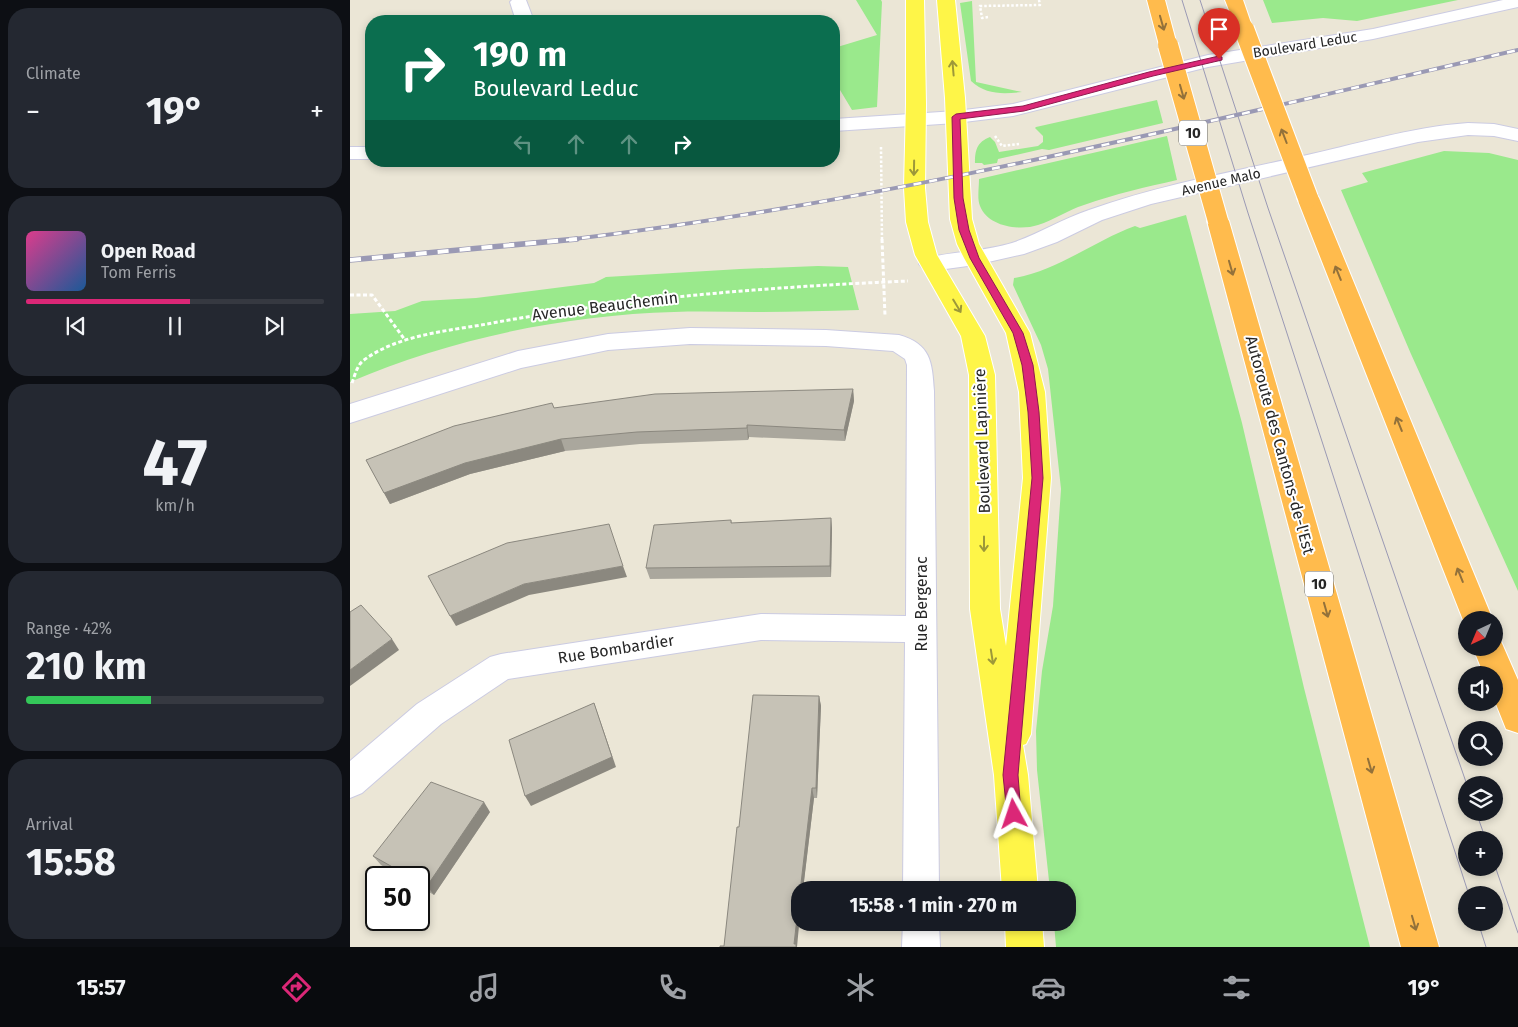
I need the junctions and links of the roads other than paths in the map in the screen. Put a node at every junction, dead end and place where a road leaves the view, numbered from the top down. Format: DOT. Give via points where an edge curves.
graph roads {
  1 [pos="915,0"];
  2 [pos="946,0"];
  3 [pos="1156,0"];
  4 [pos="1234,0"];
  5 [pos="519,2"];
  6 [pos="1518,2"];
  7 [pos="1481,4"];
  8 [pos="523,15"];
  9 [pos="956,117"];
  10 [pos="916,119"];
  11 [pos="840,125"];
  12 [pos="1518,135"];
  13 [pos="350,153"];
  14 [pos="365,153"];
  15 [pos="975,258"];
  16 [pos="931,264"];
  17 [pos="350,414"];
  18 [pos="1474,611"];
  19 [pos="921,629"];
  20 [pos="1492,656"];
  21 [pos="1518,719"];
  22 [pos="1010,775"];
  23 [pos="350,782"];
  24 [pos="922,881"];
  25 [pos="1019,881"];
  26 [pos="921,931"];
  27 [pos="1024,931"];
  28 [pos="921,947"];
  29 [pos="1025,947"];
  30 [pos="1420,947"];
  1 -- 10 [label="main road, Boulevard Lapinière"];
  9 -- 2 [label="main road, Boulevard Lapinière, one-way"];
  3 -- 30 [label="highway, Autoroute des Cantons-de-l'Est / 10, one-way, bridge"];
  18 -- 4 [label="highway, one-way, bridge" via="1308,198"];
  5 -- 8 [label="street"];
  6 -- 7 [label="street, Boulevard Leduc"];
  7 -- 9 [label="street, Boulevard Leduc" via="1373,34 1208,61 1013,110"];
  9 -- 10 [label="street, Boulevard Leduc"];
  9 -- 15 [label="main road, Boulevard Lapinière" via="960,214"];
  10 -- 11 [label="street, Boulevard Leduc"];
  10 -- 16 [label="main road, Boulevard Lapinière, one-way" via="915,206 921,243"];
  12 -- 15 [label="street, Avenue Malo" via="1462,129 1409,138 1131,203 1094,215 1022,247"];
  13 -- 14 [label="street"];
  15 -- 16 [label="street, Avenue Malo"];
  15 -- 22 [label="main road, Boulevard Lapinière" via="1018,333 1027,365 1036,443 1035,514"];
  16 -- 22 [label="main road, Boulevard Lapinière, one-way" via="973,336 982,375 985,609"];
  17 -- 19 [label="street, Rue Bergerac" via="518,360 608,342 690,336 826,338 884,332 914,353 920,365"];
  19 -- 23 [label="street, Rue Bombardier" via="762,627 501,666 429,714"];
  19 -- 24 [label="street, Rue Bergerac"];
  20 -- 21 [label="highway"];
  22 -- 25 [label="main road, Boulevard Lapinière"];
  26 -- 28 [label="street"];
  27 -- 29 [label="main road"];
}
